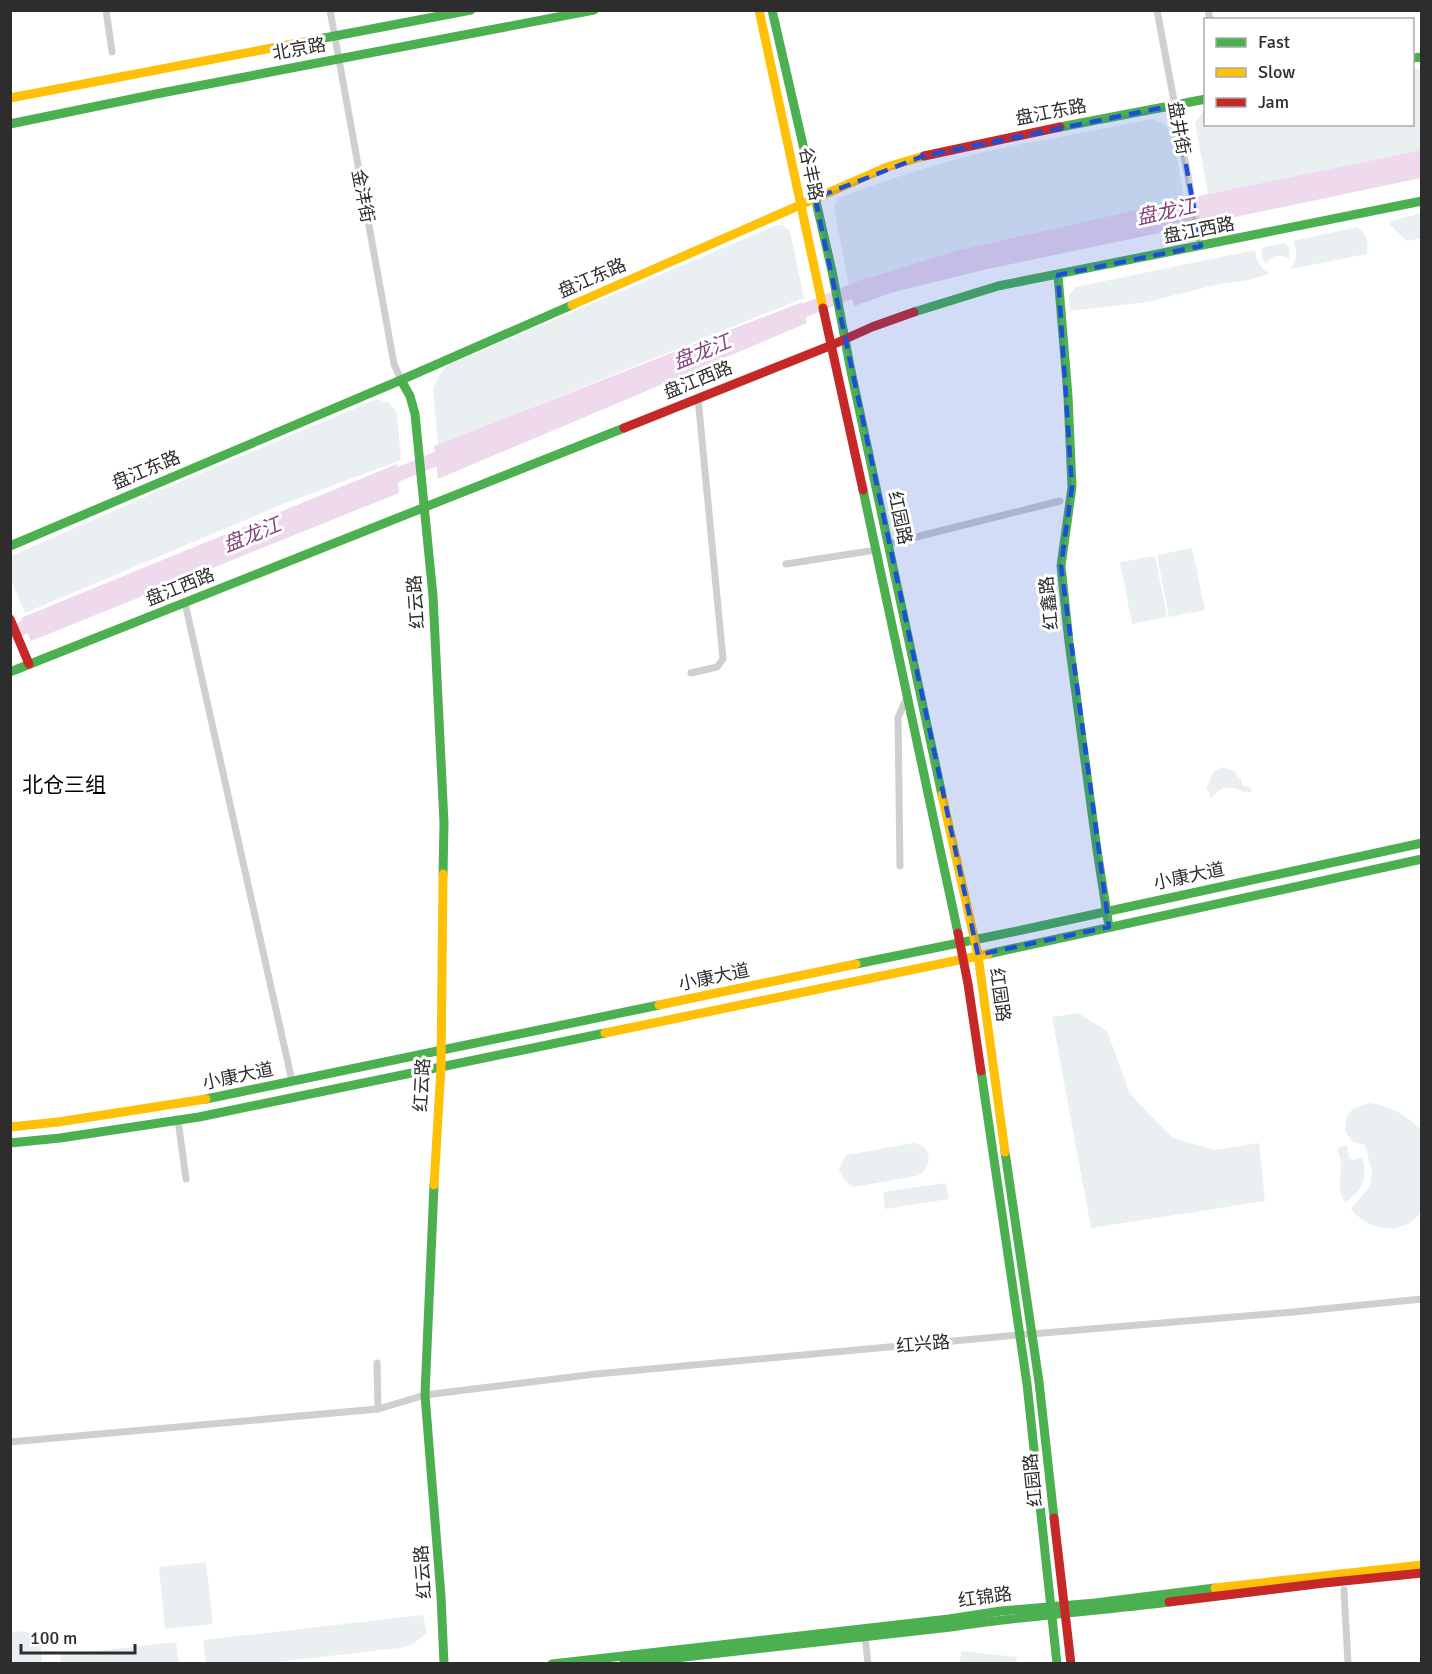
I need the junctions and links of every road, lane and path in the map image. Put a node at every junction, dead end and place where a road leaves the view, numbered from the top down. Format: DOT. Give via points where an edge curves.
graph roads {
  1 [pos="106,10"];
  2 [pos="330,10"];
  3 [pos="471,10"];
  4 [pos="594,10"];
  5 [pos="759,10"];
  6 [pos="772,10"];
  7 [pos="1157,10"];
  8 [pos="335,37"];
  9 [pos="112,52"];
  10 [pos="338,59"];
  11 [pos="10,98"];
  12 [pos="1204,99"];
  13 [pos="1175,105"];
  14 [pos="10,124"];
  15 [pos="815,198"];
  16 [pos="1422,201"];
  17 [pos="801,204"];
  18 [pos="1201,246"];
  19 [pos="1058,275"];
  20 [pos="845,339"];
  21 [pos="832,345"];
  22 [pos="401,380"];
  23 [pos="698,398"];
  24 [pos="1060,501"];
  25 [pos="425,508"];
  26 [pos="888,544"];
  27 [pos="10,546"];
  28 [pos="876,550"];
  29 [pos="786,564"];
  30 [pos="185,603"];
  31 [pos="10,619"];
  32 [pos="29,664"];
  33 [pos="10,672"];
  34 [pos="691,672"];
  35 [pos="907,697"];
  36 [pos="1422,843"];
  37 [pos="1422,859"];
  38 [pos="900,866"];
  39 [pos="1106,911"];
  40 [pos="1109,927"];
  41 [pos="975,940"];
  42 [pos="960,943"];
  43 [pos="978,955"];
  44 [pos="963,958"];
  45 [pos="440,1051"];
  46 [pos="441,1068"];
  47 [pos="292,1081"];
  48 [pos="178,1120"];
  49 [pos="10,1127"];
  50 [pos="10,1143"];
  51 [pos="186,1179"];
  52 [pos="1422,1299"];
  53 [pos="1032,1334"];
  54 [pos="1019,1335"];
  55 [pos="377,1363"];
  56 [pos="425,1395"];
  57 [pos="378,1408"];
  58 [pos="10,1442"];
  59 [pos="1422,1565"];
  60 [pos="1422,1573"];
  61 [pos="1344,1590"];
  62 [pos="1064,1609"];
  63 [pos="1050,1610"];
  64 [pos="865,1636"];
  65 [pos="660,1661"];
  66 [pos="444,1664"];
  67 [pos="552,1664"];
  68 [pos="623,1664"];
  69 [pos="868,1664"];
  70 [pos="1057,1664"];
  71 [pos="1071,1664"];
  72 [pos="1348,1664"];
  1 -- 9 [label="street"];
  2 -- 8 [label="street, 金沣街"];
  3 -- 8 [label="main road, 北京路"];
  4 -- 10 [label="main road, 北京路"];
  5 -- 17 [label="main road, 谷丰路"];
  6 -- 15 [label="main road, 谷丰路"];
  7 -- 13 [label="street, 盘井街"];
  8 -- 10 [label="street, 金沣街"];
  8 -- 11 [label="main road, 北京路"];
  10 -- 14 [label="main road, 北京路"];
  10 -- 22 [label="street, 金沣街" via="394,364"];
  12 -- 13 [label="main road, 盘江东路"];
  13 -- 15 [label="main road, 盘江东路" via="923,156"];
  13 -- 18 [label="street, 盘井街"];
  15 -- 17 [label="main road, 盘江东路"];
  15 -- 20 [label="main road, 谷丰路"];
  16 -- 18 [label="main road, 盘江西路"];
  17 -- 21 [label="main road, 谷丰路"];
  17 -- 22 [label="main road, 盘江东路"];
  18 -- 19 [label="main road, 盘江西路"];
  19 -- 20 [label="main road, 盘江西路" via="998,286 930,306"];
  19 -- 39 [label="main road, 红鑫路" via="1072,487 1061,566"];
  20 -- 21 [label="main road, 盘江西路"];
  20 -- 26 [label="main road, 红园路"];
  21 -- 23 [label="main road, 盘江西路"];
  21 -- 28 [label="main road, 红园路"];
  22 -- 25 [label="main road, 红云路" via="415,414"];
  22 -- 27 [label="main road, 盘江东路"];
  23 -- 25 [label="main road, 盘江西路"];
  23 -- 34 [label="street" via="723,659 717,667"];
  24 -- 26 [label="street"];
  25 -- 30 [label="main road, 盘江西路"];
  25 -- 45 [label="main road, 红云路" via="444,823"];
  26 -- 41 [label="main road, 红园路"];
  28 -- 29 [label="street"];
  28 -- 35 [label="main road, 红园路"];
  30 -- 32 [label="main road, 盘江西路"];
  30 -- 47 [label="street"];
  31 -- 32 [label="main road"];
  32 -- 33 [label="main road, 盘江西路"];
  35 -- 38 [label="street" via="898,718"];
  35 -- 42 [label="main road, 红园路"];
  36 -- 39 [label="main road, 小康大道"];
  37 -- 40 [label="main road, 小康大道"];
  39 -- 40 [label="main road, 红鑫路"];
  39 -- 41 [label="main road, 小康大道"];
  40 -- 43 [label="main road, 小康大道"];
  41 -- 42 [label="main road, 小康大道"];
  41 -- 43 [label="main road, 红园路"];
  42 -- 44 [label="main road, 红园路"];
  42 -- 45 [label="main road, 小康大道"];
  43 -- 44 [label="main road, 小康大道"];
  43 -- 53 [label="main road, 红园路"];
  44 -- 46 [label="main road, 小康大道"];
  44 -- 54 [label="main road, 红园路"];
  45 -- 46 [label="main road, 红云路"];
  45 -- 47 [label="main road, 小康大道"];
  46 -- 48 [label="main road, 小康大道"];
  46 -- 56 [label="main road, 红云路"];
  47 -- 49 [label="main road, 小康大道" via="196,1101"];
  48 -- 50 [label="main road, 小康大道"];
  48 -- 51 [label="street"];
  52 -- 53 [label="street, 红兴路"];
  53 -- 54 [label="street, 红兴路"];
  53 -- 62 [label="main road, 红园路"];
  54 -- 56 [label="street, 红兴路" via="596,1374"];
  54 -- 63 [label="main road, 红园路"];
  55 -- 57 [label="street"];
  56 -- 57 [label="street, 红兴路"];
  56 -- 66 [label="main road, 红云路"];
  57 -- 58 [label="street, 红兴路"];
  59 -- 62 [label="main road, 红锦路"];
  60 -- 62 [label="main road, 红锦路" via="1096,1611"];
  61 -- 72 [label="street"];
  62 -- 63 [label="main road, 红锦路"];
  62 -- 71 [label="main road, 红园路"];
  63 -- 64 [label="main road, 红锦路" via="951,1627"];
  63 -- 67 [label="main road, 红锦路"];
  63 -- 70 [label="main road, 红园路"];
  64 -- 65 [label="main road, 红锦路"];
  64 -- 69 [label="street"];
  65 -- 68 [label="main road, 红锦路"];
}
